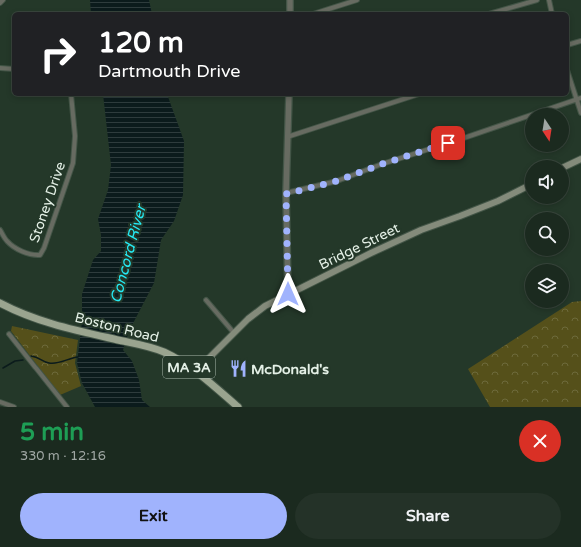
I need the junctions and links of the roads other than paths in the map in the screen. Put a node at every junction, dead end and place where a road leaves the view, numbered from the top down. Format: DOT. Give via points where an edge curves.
graph roads {
  1 [pos="3,0"];
  2 [pos="290,0"];
  3 [pos="358,0"];
  4 [pos="537,0"];
  5 [pos="549,0"];
  6 [pos="0,4"];
  7 [pos="290,12"];
  8 [pos="319,12"];
  9 [pos="496,12"];
  10 [pos="552,12"];
  11 [pos="581,41"];
  12 [pos="569,44"];
  13 [pos="0,68"];
  14 [pos="12,70"];
  15 [pos="569,75"];
  16 [pos="71,96"];
  17 [pos="289,96"];
  18 [pos="413,96"];
  19 [pos="579,99"];
  20 [pos="581,113"];
  21 [pos="288,137"];
  22 [pos="581,159"];
  23 [pos="569,165"];
  24 [pos="525,188"];
  25 [pos="286,194"];
  26 [pos="0,230"];
  27 [pos="288,294"];
  28 [pos="206,300"];
  29 [pos="0,303"];
  30 [pos="234,333"];
  31 [pos="9,334"];
  32 [pos="195,372"];
  33 [pos="0,402"];
  34 [pos="14,407"];
  35 [pos="67,407"];
  36 [pos="238,407"];
  1 -- 6 [label="street"];
  2 -- 7 [label="street"];
  3 -- 8 [label="street"];
  4 -- 9 [label="street"];
  5 -- 10 [label="street"];
  11 -- 12 [label="street"];
  13 -- 14 [label="street"];
  15 -- 19 [label="street"];
  16 -- 26 [label="street, Stoney Drive" via="75,136 73,163 44,248 40,255 33,256 8,242"];
  17 -- 21 [label="street"];
  18 -- 21 [label="street"];
  19 -- 20 [label="street"];
  19 -- 25 [label="street" via="337,181"];
  21 -- 25 [label="street"];
  22 -- 23 [label="main road"];
  24 -- 27 [label="main road, Bridge Street" via="498,201 421,230"];
  25 -- 27 [label="street"];
  27 -- 30 [label="main road, Bridge Street" via="265,306"];
  28 -- 30 [label="street"];
  29 -- 32 [label="main road, Boston Road / MA 3A" via="35,319 164,352"];
  30 -- 32 [label="main road, Bridge Street"];
  31 -- 35 [label="street"];
  32 -- 36 [label="main road, Boston Road / MA 3A"];
  33 -- 34 [label="street"];
}
